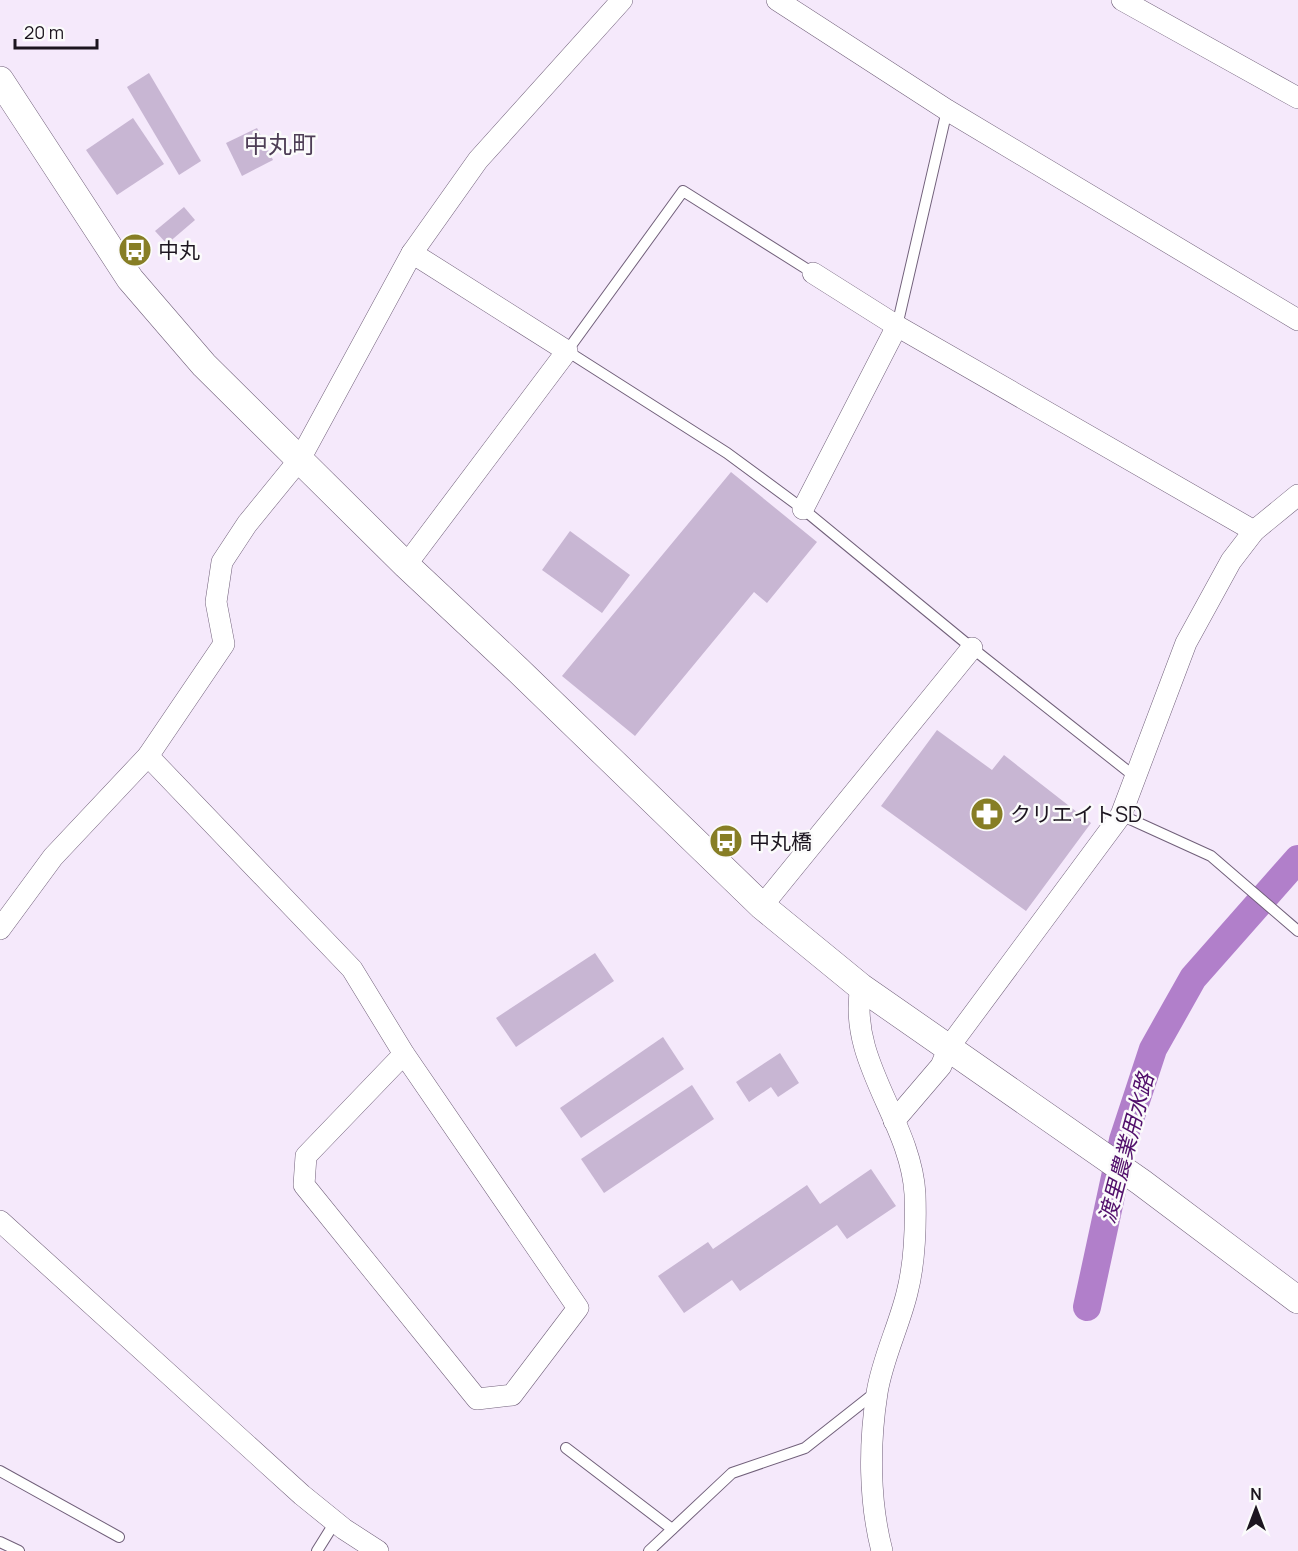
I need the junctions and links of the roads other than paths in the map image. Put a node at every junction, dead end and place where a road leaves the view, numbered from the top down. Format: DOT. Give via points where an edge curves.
graph roads {
  1 [pos="622,0"];
  2 [pos="777,0"];
  3 [pos="1122,0"];
  4 [pos="0,80"];
  5 [pos="1298,98"];
  6 [pos="947,110"];
  7 [pos="412,253"];
  8 [pos="813,273"];
  9 [pos="1298,320"];
  10 [pos="897,326"];
  11 [pos="567,351"];
  12 [pos="300,459"];
  13 [pos="1298,495"];
  14 [pos="803,509"];
  15 [pos="1254,531"];
  16 [pos="406,565"];
  17 [pos="972,648"];
  18 [pos="148,756"];
  19 [pos="1134,776"];
  20 [pos="1121,815"];
  21 [pos="762,906"];
  22 [pos="0,929"];
  23 [pos="1298,931"];
  24 [pos="861,987"];
  25 [pos="949,1047"];
  26 [pos="404,1054"];
  27 [pos="894,1121"];
  28 [pos="0,1221"];
  29 [pos="1298,1300"];
  30 [pos="877,1392"];
  31 [pos="566,1448"];
  32 [pos="0,1471"];
  33 [pos="335,1522"];
  34 [pos="672,1529"];
  35 [pos="119,1537"];
  36 [pos="0,1542"];
  37 [pos="19,1551"];
  38 [pos="317,1551"];
  39 [pos="378,1551"];
  40 [pos="649,1551"];
  41 [pos="882,1551"];
  1 -- 7 [label="street" via="478,160"];
  2 -- 6 [label="street"];
  3 -- 5 [label="street"];
  4 -- 12 [label="street" via="154,310"];
  6 -- 9 [label="street"];
  6 -- 10 [label="lane"];
  7 -- 11 [label="street"];
  7 -- 12 [label="street"];
  8 -- 10 [label="street"];
  8 -- 11 [label="lane" via="683,191"];
  10 -- 14 [label="street"];
  10 -- 15 [label="street"];
  11 -- 14 [label="lane" via="727,453"];
  11 -- 16 [label="street"];
  12 -- 16 [label="street"];
  12 -- 18 [label="street" via="247,524 222,562 216,602 224,644"];
  13 -- 15 [label="street"];
  14 -- 17 [label="lane"];
  15 -- 19 [label="street" via="1231,561 1186,643"];
  16 -- 21 [label="street"];
  17 -- 19 [label="lane"];
  17 -- 21 [label="street"];
  18 -- 22 [label="street" via="53,856"];
  18 -- 26 [label="street" via="352,969"];
  19 -- 20 [label="street"];
  20 -- 23 [label="lane" via="1211,856"];
  20 -- 25 [label="street"];
  21 -- 24 [label="street"];
  24 -- 25 [label="street"];
  24 -- 27 [label="street" via="857,1008 861,1033"];
  25 -- 27 [label="street" via="941,1066"];
  25 -- 29 [label="street" via="1141,1182"];
  26 -- 26 [label="street" via="578,1308 512,1395 477,1399 304,1185 306,1156"];
  27 -- 30 [label="street" via="911,1165 915,1233 908,1291"];
  28 -- 33 [label="street"];
  30 -- 34 [label="lane" via="805,1448 732,1473"];
  30 -- 41 [label="street" via="872,1473"];
  31 -- 34 [label="lane"];
  32 -- 35 [label="lane"];
  33 -- 38 [label="lane"];
  33 -- 39 [label="street"];
  34 -- 40 [label="lane"];
  36 -- 37 [label="lane"];
}
